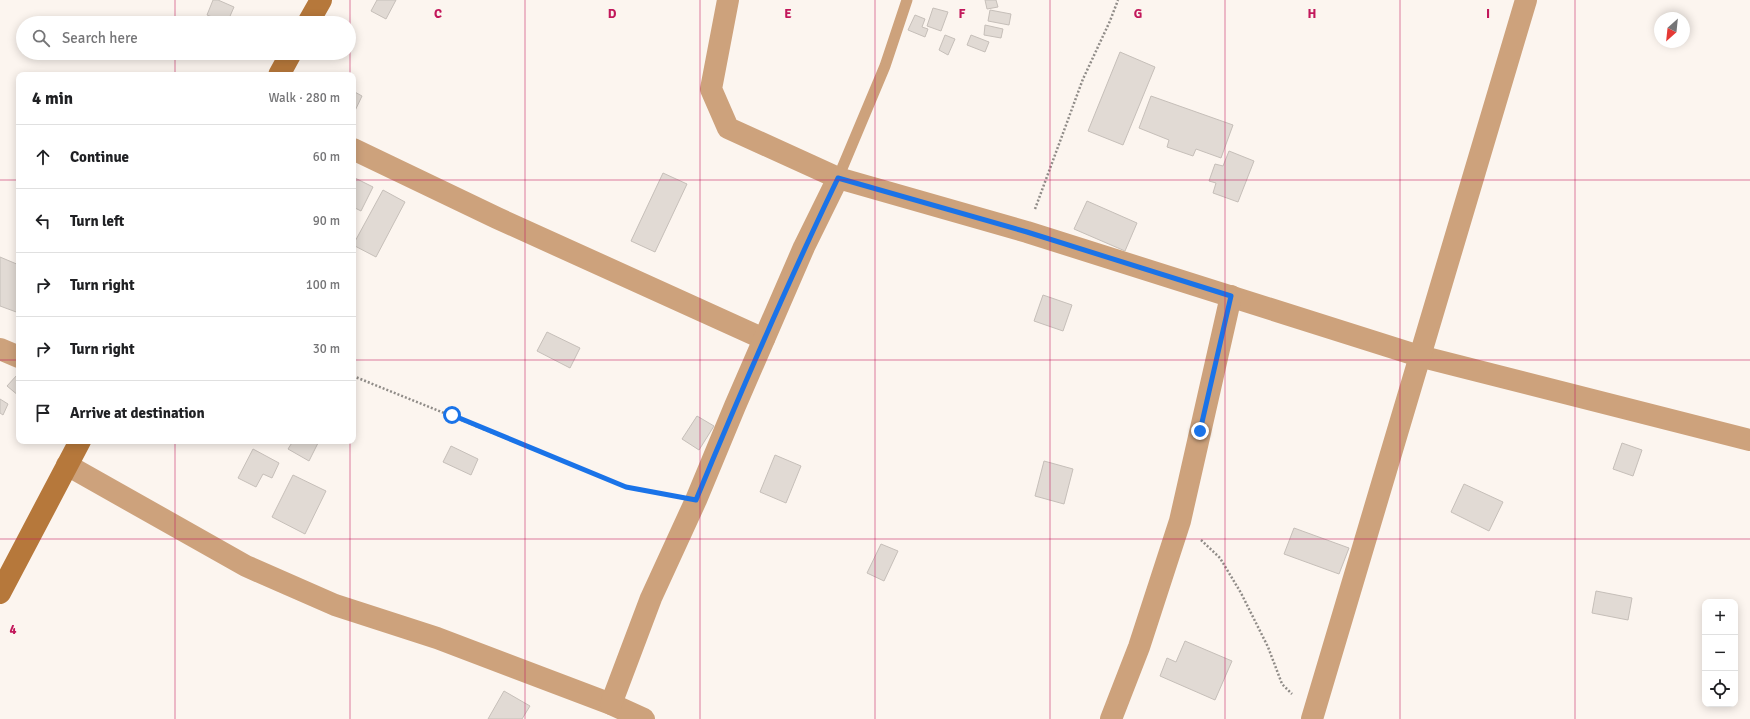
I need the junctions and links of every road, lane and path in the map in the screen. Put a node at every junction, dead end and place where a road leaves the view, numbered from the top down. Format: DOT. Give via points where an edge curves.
graph roads {
  1 [pos="321,0"];
  2 [pos="728,0"];
  3 [pos="907,0"];
  4 [pos="1118,0"];
  5 [pos="1526,0"];
  6 [pos="312,16"];
  7 [pos="287,60"];
  8 [pos="281,72"];
  9 [pos="356,150"];
  10 [pos="838,178"];
  11 [pos="1027,232"];
  12 [pos="1231,296"];
  13 [pos="764,339"];
  14 [pos="0,349"];
  15 [pos="16,356"];
  16 [pos="1419,356"];
  17 [pos="356,377"];
  18 [pos="1750,440"];
  19 [pos="78,444"];
  20 [pos="67,465"];
  21 [pos="696,500"];
  22 [pos="1180,521"];
  23 [pos="0,593"];
  24 [pos="611,704"];
  25 [pos="1313,717"];
  26 [pos="644,719"];
  27 [pos="1111,719"];
  1 -- 6 [label="main road"];
  2 -- 10 [label="street" via="711,89 728,128"];
  3 -- 10 [label="lane" via="885,66"];
  4 -- 11 [label="path" via="1083,79"];
  5 -- 16 [label="street"];
  7 -- 8 [label="main road"];
  9 -- 13 [label="street" via="497,218"];
  10 -- 11 [label="street"];
  10 -- 13 [label="street" via="804,247"];
  11 -- 12 [label="street"];
  12 -- 16 [label="street"];
  12 -- 22 [label="street"];
  13 -- 21 [label="street"];
  14 -- 15 [label="street"];
  16 -- 18 [label="street"];
  16 -- 25 [label="street"];
  17 -- 21 [label="path" via="626,487"];
  19 -- 20 [label="main road"];
  20 -- 23 [label="main road"];
  20 -- 24 [label="street" via="246,566 335,605 437,638"];
  21 -- 24 [label="street" via="651,598"];
  22 -- 25 [label="path" via="1220,558 1268,647 1282,684"];
  22 -- 27 [label="street" via="1139,647"];
  24 -- 26 [label="street"];
}
